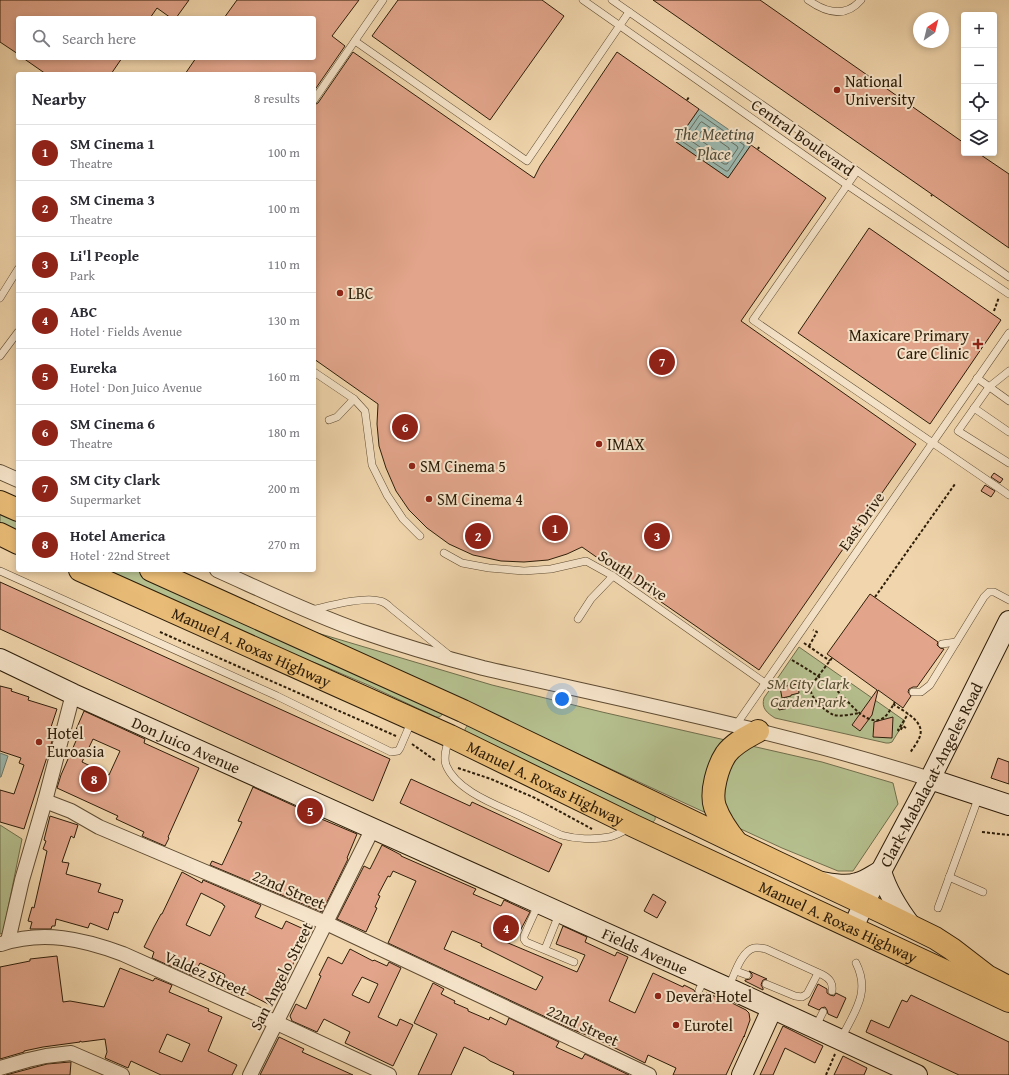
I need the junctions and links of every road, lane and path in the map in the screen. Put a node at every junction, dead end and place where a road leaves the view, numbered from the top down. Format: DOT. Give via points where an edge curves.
graph roads {
  1 [pos="383,0"];
  2 [pos="584,0"];
  3 [pos="612,0"];
  4 [pos="808,0"];
  5 [pos="861,0"];
  6 [pos="629,12"];
  7 [pos="619,25"];
  8 [pos="355,41"];
  9 [pos="316,97"];
  10 [pos="689,97"];
  11 [pos="687,100"];
  12 [pos="857,171"];
  13 [pos="847,185"];
  14 [pos="16,272"];
  15 [pos="1009,277"];
  16 [pos="1009,294"];
  17 [pos="0,298"];
  18 [pos="1009,333"];
  19 [pos="16,335"];
  20 [pos="0,356"];
  21 [pos="1009,371"];
  22 [pos="316,373"];
  23 [pos="978,378"];
  24 [pos="989,387"];
  25 [pos="354,399"];
  26 [pos="1009,401"];
  27 [pos="974,408"];
  28 [pos="329,420"];
  29 [pos="1009,432"];
  30 [pos="933,442"];
  31 [pos="1009,463"];
  32 [pos="0,472"];
  33 [pos="16,479"];
  34 [pos="955,484"];
  35 [pos="1009,495"];
  36 [pos="0,502"];
  37 [pos="16,509"];
  38 [pos="0,534"];
  39 [pos="420,536"];
  40 [pos="16,541"];
  41 [pos="444,553"];
  42 [pos="0,571"];
  43 [pos="84,572"];
  44 [pos="222,572"];
  45 [pos="164,573"];
  46 [pos="613,576"];
  47 [pos="875,597"];
  48 [pos="1009,600"];
  49 [pos="307,610"];
  50 [pos="578,619"];
  51 [pos="1009,622"];
  52 [pos="154,629"];
  53 [pos="812,629"];
  54 [pos="797,638"];
  55 [pos="956,642"];
  56 [pos="942,644"];
  57 [pos="808,646"];
  58 [pos="784,655"];
  59 [pos="832,658"];
  60 [pos="0,659"];
  61 [pos="456,661"];
  62 [pos="830,661"];
  63 [pos="309,673"];
  64 [pos="818,676"];
  65 [pos="765,683"];
  66 [pos="913,692"];
  67 [pos="73,694"];
  68 [pos="842,696"];
  69 [pos="445,703"];
  70 [pos="820,706"];
  71 [pos="860,713"];
  72 [pos="908,714"];
  73 [pos="412,719"];
  74 [pos="736,725"];
  75 [pos="906,728"];
  76 [pos="758,731"];
  77 [pos="450,736"];
  78 [pos="404,739"];
  79 [pos="910,753"];
  80 [pos="446,764"];
  81 [pos="930,779"];
  82 [pos="979,795"];
  83 [pos="45,801"];
  84 [pos="1009,805"];
  85 [pos="634,826"];
  86 [pos="373,828"];
  87 [pos="982,832"];
  88 [pos="1009,835"];
  89 [pos="610,837"];
  90 [pos="738,844"];
  91 [pos="880,871"];
  92 [pos="949,877"];
  93 [pos="816,882"];
  94 [pos="983,892"];
  95 [pos="539,903"];
  96 [pos="864,903"];
  97 [pos="938,908"];
  98 [pos="560,912"];
  99 [pos="326,923"];
  100 [pos="911,926"];
  101 [pos="853,928"];
  102 [pos="4,943"];
  103 [pos="544,949"];
  104 [pos="574,962"];
  105 [pos="856,963"];
  106 [pos="736,970"];
  107 [pos="818,973"];
  108 [pos="747,975"];
  109 [pos="766,984"];
  110 [pos="728,988"];
  111 [pos="1009,988"];
  112 [pos="832,991"];
  113 [pos="1009,1001"];
  114 [pos="772,1009"];
  115 [pos="277,1023"];
  116 [pos="840,1040"];
  117 [pos="0,1068"];
  118 [pos="362,1070"];
  119 [pos="122,1075"];
  120 [pos="250,1075"];
  121 [pos="389,1075"];
  122 [pos="649,1075"];
  123 [pos="742,1075"];
  124 [pos="826,1075"];
  125 [pos="917,1075"];
  1 -- 8 [label="lane"];
  2 -- 7 [label="lane, Central Boulevard"];
  3 -- 6 [label="lane, Central Boulevard"];
  4 -- 5 [label="lane" via="830,12 851,9"];
  6 -- 7 [label="lane"];
  6 -- 12 [label="lane, Central Boulevard"];
  7 -- 8 [label="lane" via="526,162"];
  7 -- 13 [label="lane, Central Boulevard"];
  8 -- 9 [label="lane"];
  10 -- 11 [label="path"];
  12 -- 13 [label="lane"];
  12 -- 15 [label="lane, Central Boulevard"];
  13 -- 16 [label="lane, Central Boulevard"];
  13 -- 30 [label="lane" via="753,320"];
  14 -- 17 [label="lane"];
  18 -- 23 [label="lane, East Drive"];
  19 -- 20 [label="lane"];
  21 -- 24 [label="lane"];
  22 -- 25 [label="lane"];
  23 -- 24 [label="lane"];
  23 -- 30 [label="lane, East Drive"];
  24 -- 26 [label="lane"];
  24 -- 27 [label="lane"];
  25 -- 28 [label="lane" via="338,417"];
  25 -- 39 [label="lane" via="365,411 372,465 403,519"];
  27 -- 29 [label="lane"];
  27 -- 31 [label="lane" via="958,430"];
  30 -- 35 [label="lane"];
  30 -- 54 [label="lane, East Drive"];
  32 -- 33 [label="street"];
  34 -- 47 [label="path"];
  36 -- 37 [label="main road"];
  38 -- 40 [label="main road"];
  41 -- 46 [label="lane, South Drive" via="462,563 524,571 551,569 586,561"];
  42 -- 78 [label="lane" via="277,696 388,751 398,751"];
  43 -- 63 [label="main road, Manuel A. Roxas Highway"];
  44 -- 49 [label="street"];
  45 -- 69 [label="main road, Manuel A. Roxas Highway"];
  46 -- 50 [label="lane" via="591,599"];
  46 -- 65 [label="lane, South Drive"];
  48 -- 55 [label="lane" via="998,593 989,592 979,603"];
  49 -- 61 [label="street" via="360,631"];
  49 -- 61 [label="lane" via="370,599 381,601"];
  51 -- 81 [label="main road, Clark-Mabalacat-Angeles Road"];
  52 -- 78 [label="path"];
  53 -- 57 [label="path" via="817,632"];
  54 -- 57 [label="path"];
  54 -- 58 [label="lane, East Drive"];
  55 -- 56 [label="lane"];
  55 -- 66 [label="lane" via="930,685 921,692"];
  57 -- 62 [label="path"];
  58 -- 64 [label="path"];
  58 -- 65 [label="lane, East Drive"];
  59 -- 62 [label="path"];
  60 -- 67 [label="main road, Don Juico Avenue"];
  61 -- 74 [label="street"];
  62 -- 64 [label="path"];
  63 -- 69 [label="main road" via="322,672 448,727 453,723 455,715"];
  63 -- 73 [label="main road, Manuel A. Roxas Highway"];
  64 -- 68 [label="path"];
  64 -- 70 [label="path" via="811,691"];
  65 -- 74 [label="lane, East Drive"];
  67 -- 83 [label="street"];
  67 -- 86 [label="main road, Don Juico Avenue"];
  68 -- 70 [label="path"];
  68 -- 71 [label="path"];
  69 -- 90 [label="main road, Manuel A. Roxas Highway"];
  70 -- 71 [label="path" via="834,715"];
  71 -- 72 [label="path" via="867,718 879,720 886,717 894,703"];
  72 -- 75 [label="path" via="898,730 900,731 903,726"];
  72 -- 79 [label="path" via="918,722 921,731"];
  73 -- 77 [label="main road, Manuel A. Roxas Highway"];
  73 -- 78 [label="lane"];
  74 -- 76 [label="street"];
  76 -- 81 [label="street" via="867,759"];
  76 -- 90 [label="main road" via="741,740 726,754 713,789 714,805 724,826"];
  77 -- 80 [label="lane" via="445,754"];
  77 -- 85 [label="main road, Manuel A. Roxas Highway"];
  78 -- 80 [label="path" via="432,758"];
  80 -- 89 [label="path" via="513,788"];
  80 -- 89 [label="lane" via="456,779 473,793 561,835 580,839"];
  81 -- 82 [label="main road"];
  81 -- 91 [label="main road, Clark-Mabalacat-Angeles Road"];
  82 -- 84 [label="main road"];
  82 -- 92 [label="lane"];
  83 -- 99 [label="street, 22nd Street" via="71,811 99,827"];
  83 -- 102 [label="street"];
  85 -- 89 [label="lane"];
  85 -- 101 [label="main road, Manuel A. Roxas Highway"];
  86 -- 95 [label="main road, Fields Avenue"];
  86 -- 99 [label="street, San Angelo Street"];
  87 -- 88 [label="path"];
  90 -- 93 [label="main road, Manuel A. Roxas Highway"];
  91 -- 93 [label="main road" via="853,884"];
  91 -- 96 [label="main road, Clark-Mabalacat-Angeles Road"];
  91 -- 100 [label="main road" via="889,892"];
  92 -- 94 [label="lane"];
  92 -- 97 [label="lane"];
  93 -- 96 [label="main road, Manuel A. Roxas Highway"];
  95 -- 98 [label="main road, Fields Avenue"];
  95 -- 103 [label="lane" via="524,939"];
  96 -- 100 [label="main road, Manuel A. Roxas Highway"];
  96 -- 101 [label="main road, Clark-Mabalacat-Angeles Road"];
  98 -- 103 [label="lane"];
  98 -- 110 [label="main road, Fields Avenue" via="702,984"];
  99 -- 115 [label="street, San Angelo Street"];
  99 -- 122 [label="street, 22nd Street"];
  100 -- 111 [label="main road, Manuel A. Roxas Highway" via="936,938 987,976"];
  101 -- 113 [label="main road, Manuel A. Roxas Highway"];
  102 -- 115 [label="street, Valdez Street" via="45,936 103,946"];
  103 -- 104 [label="lane"];
  105 -- 116 [label="lane" via="860,969 862,993"];
  106 -- 107 [label="lane" via="743,955 752,948 759,947"];
  106 -- 108 [label="lane"];
  106 -- 110 [label="lane"];
  107 -- 109 [label="lane" via="807,994 802,997"];
  107 -- 112 [label="lane" via="830,980"];
  110 -- 114 [label="main road, Fields Avenue"];
  114 -- 116 [label="main road, Fields Avenue" via="819,1020"];
  114 -- 123 [label="main road"];
  115 -- 118 [label="street, Valdez Street"];
  115 -- 120 [label="street, San Angelo Street"];
  116 -- 124 [label="path"];
  116 -- 125 [label="main road, Fields Avenue"];
  117 -- 119 [label="street" via="46,1056 71,1053"];
  118 -- 121 [label="street, Valdez Street"];
}
